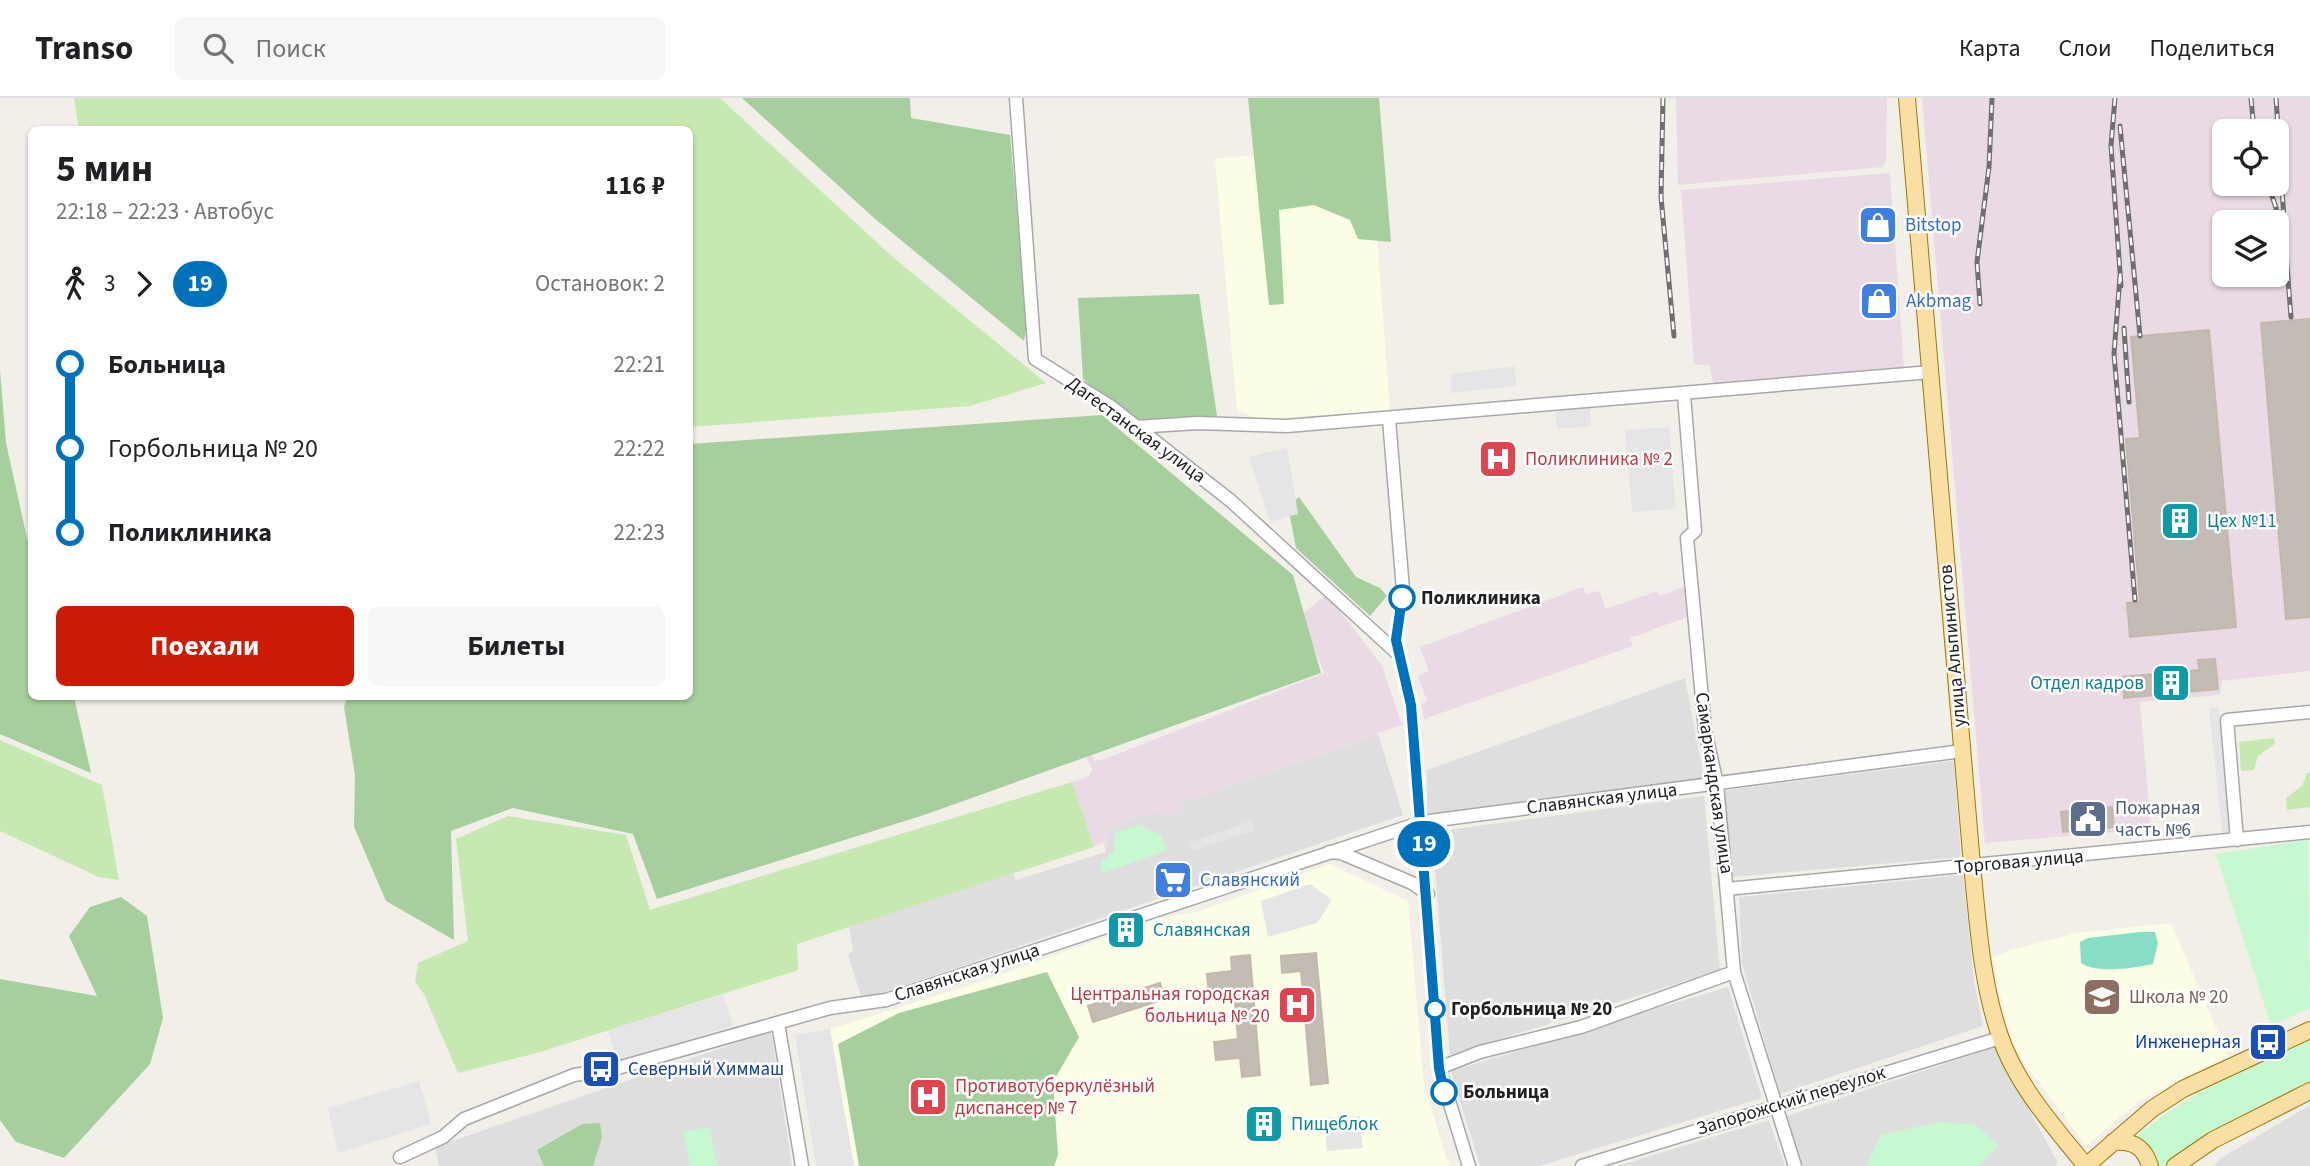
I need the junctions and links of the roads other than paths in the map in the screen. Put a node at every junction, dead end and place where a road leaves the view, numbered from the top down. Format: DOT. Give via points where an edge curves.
graph roads {
  1 [pos="1016,98"];
  2 [pos="1907,98"];
  3 [pos="1930,372"];
  4 [pos="1684,395"];
  5 [pos="1389,419"];
  6 [pos="1136,427"];
  7 [pos="1397,653"];
  8 [pos="2310,712"];
  9 [pos="1962,751"];
  10 [pos="1717,784"];
  11 [pos="1422,822"];
  12 [pos="2310,832"];
  13 [pos="2237,840"];
  14 [pos="1329,852"];
  15 [pos="1972,865"];
  16 [pos="1727,888"];
  17 [pos="1428,894"];
  18 [pos="1734,972"];
  19 [pos="778,1023"];
  20 [pos="2310,1030"];
  21 [pos="2000,1038"];
  22 [pos="1439,1068"];
  23 [pos="2310,1091"];
  24 [pos="1777,1104"];
  25 [pos="2113,1142"];
  26 [pos="400,1157"];
  27 [pos="802,1166"];
  28 [pos="1469,1166"];
  29 [pos="1582,1166"];
  30 [pos="1795,1166"];
  31 [pos="2086,1166"];
  32 [pos="2150,1166"];
  33 [pos="2175,1166"];
  1 -- 6 [label="street, Дагестанская улица" via="1035,359"];
  2 -- 3 [label="main road, улица Альпинистов"];
  3 -- 4 [label="street"];
  3 -- 9 [label="main road, улица Альпинистов"];
  4 -- 5 [label="street"];
  4 -- 10 [label="street, Самаркандская улица" via="1695,531 1687,538 1689,572 1705,730"];
  5 -- 6 [label="street" via="1287,426 1198,423"];
  5 -- 7 [label="street, Дагестанская улица" via="1403,590"];
  6 -- 7 [label="street, Дагестанская улица" via="1231,501"];
  7 -- 11 [label="street, Дагестанская улица" via="1409,690"];
  8 -- 13 [label="street" via="2228,720"];
  9 -- 10 [label="street, Славянская улица"];
  9 -- 15 [label="main road, улица Альпинистов"];
  10 -- 11 [label="street, Славянская улица"];
  10 -- 16 [label="street, Самаркандская улица"];
  11 -- 14 [label="street, Славянская улица"];
  11 -- 17 [label="street, Дагестанская улица"];
  12 -- 13 [label="street, Торговая улица"];
  13 -- 15 [label="street, Торговая улица"];
  14 -- 17 [label="street" via="1412,883"];
  14 -- 19 [label="street, Славянская улица" via="895,996"];
  15 -- 16 [label="street, Торговая улица"];
  15 -- 21 [label="main road, улица Альпинистов" via="1987,992"];
  16 -- 18 [label="street, Самаркандская улица"];
  17 -- 22 [label="street, Дагестанская улица"];
  18 -- 22 [label="street" via="1581,1027 1479,1052"];
  18 -- 24 [label="street, Самаркандская улица"];
  19 -- 26 [label="street, Славянская улица" via="574,1075 464,1119 443,1137"];
  19 -- 27 [label="street"];
  20 -- 25 [label="main road" via="2183,1089"];
  21 -- 24 [label="street, Запорожский переулок"];
  21 -- 31 [label="main road, улица Альпинистов" via="2022,1080"];
  22 -- 28 [label="street, Дагестанская улица"];
  23 -- 33 [label="main road" via="2213,1140"];
  24 -- 29 [label="street, Запорожский переулок"];
  24 -- 30 [label="street, Самаркандская улица"];
  25 -- 31 [label="main road"];
  25 -- 32 [label="main road" via="2136,1144"];
}
